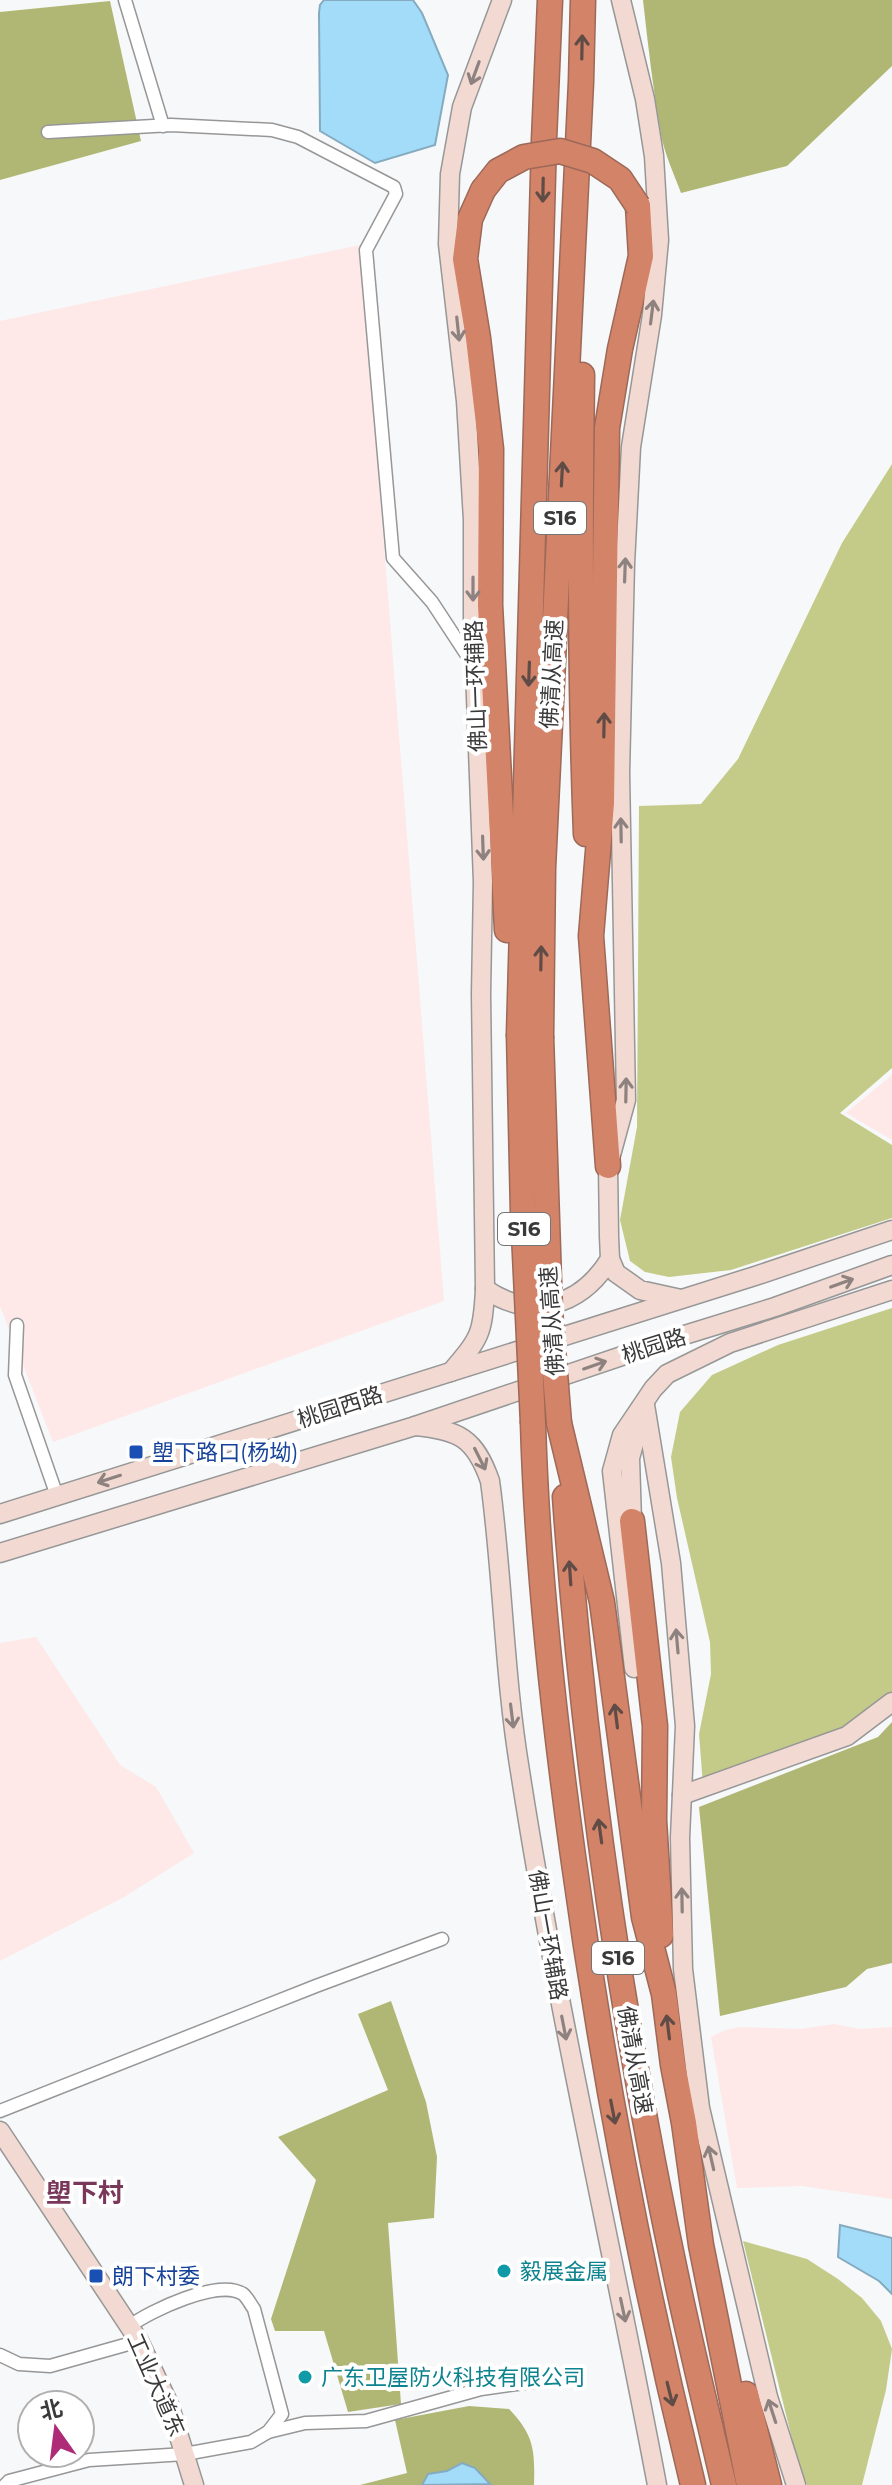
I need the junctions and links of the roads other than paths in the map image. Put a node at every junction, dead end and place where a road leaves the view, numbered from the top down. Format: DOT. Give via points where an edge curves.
graph roads {
  1 [pos="125,0"];
  2 [pos="502,0"];
  3 [pos="550,0"];
  4 [pos="583,0"];
  5 [pos="621,0"];
  6 [pos="581,82"];
  7 [pos="163,126"];
  8 [pos="48,132"];
  9 [pos="475,669"];
  10 [pos="591,936"];
  11 [pos="526,1027"];
  12 [pos="608,1166"];
  13 [pos="892,1230"];
  14 [pos="610,1259"];
  15 [pos="892,1265"];
  16 [pos="485,1289"];
  17 [pos="892,1290"];
  18 [pos="681,1299"];
  19 [pos="17,1325"];
  20 [pos="0,1369"];
  21 [pos="451,1372"];
  22 [pos="15,1375"];
  23 [pos="645,1405"];
  24 [pos="559,1423"];
  25 [pos="415,1426"];
  26 [pos="57,1496"];
  27 [pos="0,1514"];
  28 [pos="632,1521"];
  29 [pos="0,1553"];
  30 [pos="634,1668"];
  31 [pos="892,1702"];
  32 [pos="682,1795"];
  33 [pos="654,1820"];
  34 [pos="442,1939"];
  35 [pos="664,1994"];
  36 [pos="0,2111"];
  37 [pos="0,2131"];
  38 [pos="693,2187"];
  39 [pos="134,2334"];
  40 [pos="0,2355"];
  41 [pos="539,2381"];
  42 [pos="268,2432"];
  43 [pos="185,2454"];
  44 [pos="5,2485"];
  45 [pos="194,2485"];
  46 [pos="657,2485"];
  47 [pos="693,2485"];
  48 [pos="724,2485"];
  49 [pos="749,2485"];
  50 [pos="771,2485"];
  51 [pos="796,2485"];
  1 -- 7 [label="street"];
  2 -- 9 [label="main road, 佛山一环辅路, one-way" via="462,107 450,174 448,244 466,401"];
  3 -- 11 [label="highway, 佛清从高速 / S16, one-way"];
  6 -- 4 [label="highway, 佛清从高速 / S16, one-way"];
  12 -- 5 [label="main road, one-way" via="626,1100 620,773 631,447 659,240 645,99"];
  6 -- 10 [label="highway" via="581,606"];
  11 -- 6 [label="highway, 佛清从高速 / S16, one-way" via="541,962"];
  7 -- 8 [label="street"];
  7 -- 9 [label="street" via="272,130 298,137 394,187 396,194 366,250 393,558 432,602"];
  9 -- 16 [label="main road, 佛山一环辅路, one-way" via="483,882"];
  10 -- 11 [label="highway, one-way, bridge" via="602,803 607,428 641,256 638,206 620,179 593,161 560,151 524,157 498,171 470,219 465,259 491,449 490,605 507,928"];
  10 -- 12 [label="highway"];
  11 -- 24 [label="highway, 佛清从高速 / S16, bridge" via="546,1216"];
  11 -- 47 [label="highway, 佛清从高速 / S16, one-way, bridge" via="523,1213 535,1503 552,1708 593,2001 650,2300"];
  12 -- 14 [label="main road"];
  13 -- 18 [label="main road, 桃园路"];
  14 -- 16 [label="main road" via="599,1278 559,1304 512,1303"];
  14 -- 18 [label="main road" via="629,1284"];
  25 -- 15 [label="main road, 桃园路, one-way"];
  16 -- 21 [label="main road, 佛山一环辅路" via="482,1327"];
  17 -- 23 [label="main road" via="730,1343 667,1374"];
  18 -- 21 [label="main road, 桃园路"];
  19 -- 22 [label="street"];
  20 -- 22 [label="street"];
  21 -- 26 [label="main road, 桃园西路, one-way"];
  22 -- 26 [label="street"];
  23 -- 28 [label="main road" via="630,1458"];
  23 -- 30 [label="main road" via="622,1435 612,1471"];
  32 -- 23 [label="main road, one-way" via="685,1726 671,1563"];
  35 -- 24 [label="highway, one-way" via="644,1917 602,1602"];
  48 -- 24 [label="highway, 佛清从高速 / S16, one-way" via="679,2288 623,1996 581,1694"];
  25 -- 29 [label="main road, 桃园西路"];
  25 -- 46 [label="main road, 佛山一环辅路, one-way" via="442,1428 461,1437 473,1446 490,1481 520,1771 562,2015"];
  26 -- 27 [label="main road, 桃园西路"];
  28 -- 33 [label="highway" via="655,1726"];
  30 -- 33 [label="highway"];
  31 -- 32 [label="main road" via="847,1736"];
  51 -- 32 [label="main road, one-way" via="768,2397 700,2108 683,1969"];
  33 -- 35 [label="highway"];
  34 -- 36 [label="street"];
  38 -- 35 [label="highway, one-way"];
  37 -- 39 [label="main road, 工业大道东"];
  38 -- 49 [label="highway"];
  38 -- 50 [label="highway"];
  39 -- 40 [label="street" via="50,2366 19,2364"];
  39 -- 42 [label="street" via="140,2318 194,2295 229,2289 245,2295 254,2309 282,2414"];
  39 -- 43 [label="main road, 工业大道东" via="169,2404"];
  41 -- 42 [label="street" via="481,2389 366,2421 305,2423"];
  42 -- 43 [label="street" via="251,2442"];
  43 -- 44 [label="street" via="89,2460"];
  43 -- 45 [label="main road, 工业大道东"];
}
